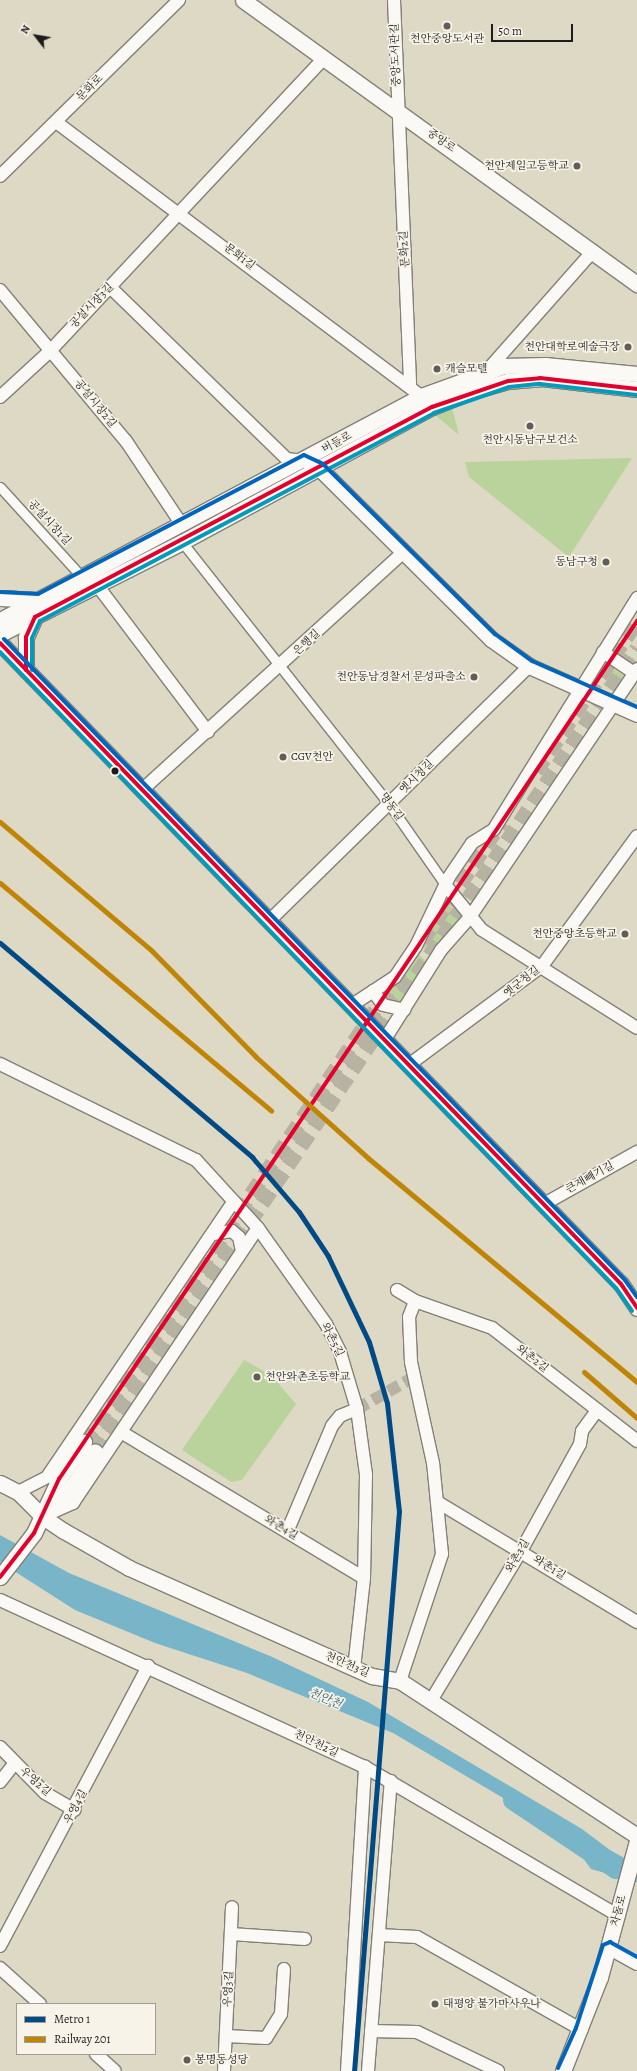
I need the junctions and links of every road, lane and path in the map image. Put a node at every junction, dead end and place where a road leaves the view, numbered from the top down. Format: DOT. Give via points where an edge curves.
graph roads {
  1 [pos="179,0"];
  2 [pos="243,0"];
  3 [pos="394,0"];
  4 [pos="324,58"];
  5 [pos="397,110"];
  6 [pos="56,122"];
  7 [pos="0,176"];
  8 [pos="181,213"];
  9 [pos="593,251"];
  10 [pos="637,284"];
  11 [pos="110,288"];
  12 [pos="0,290"];
  13 [pos="50,351"];
  14 [pos="485,373"];
  15 [pos="637,374"];
  16 [pos="637,389"];
  17 [pos="415,392"];
  18 [pos="0,397"];
  19 [pos="303,461"];
  20 [pos="319,468"];
  21 [pos="0,487"];
  22 [pos="182,525"];
  23 [pos="182,542"];
  24 [pos="404,552"];
  25 [pos="81,576"];
  26 [pos="97,585"];
  27 [pos="0,598"];
  28 [pos="637,598"];
  29 [pos="39,600"];
  30 [pos="35,617"];
  31 [pos="0,620"];
  32 [pos="0,634"];
  33 [pos="0,643"];
  34 [pos="603,652"];
  35 [pos="282,666"];
  36 [pos="529,666"];
  37 [pos="26,670"];
  38 [pos="636,671"];
  39 [pos="580,689"];
  40 [pos="614,704"];
  41 [pos="637,714"];
  42 [pos="208,732"];
  43 [pos="142,790"];
  44 [pos="389,804"];
  45 [pos="637,836"];
  46 [pos="447,887"];
  47 [pos="470,917"];
  48 [pos="270,920"];
  49 [pos="542,966"];
  50 [pos="373,991"];
  51 [pos="352,1005"];
  52 [pos="404,1010"];
  53 [pos="637,1028"];
  54 [pos="386,1039"];
  55 [pos="0,1064"];
  56 [pos="410,1064"];
  57 [pos="637,1152"];
  58 [pos="234,1201"];
  59 [pos="544,1204"];
  60 [pos="258,1228"];
  61 [pos="213,1234"];
  62 [pos="242,1251"];
  63 [pos="621,1284"];
  64 [pos="397,1290"];
  65 [pos="637,1295"];
  66 [pos="637,1300"];
  67 [pos="415,1301"];
  68 [pos="637,1308"];
  69 [pos="357,1409"];
  70 [pos="597,1410"];
  71 [pos="121,1432"];
  72 [pos="637,1442"];
  73 [pos="89,1447"];
  74 [pos="0,1483"];
  75 [pos="18,1492"];
  76 [pos="439,1503"];
  77 [pos="43,1516"];
  78 [pos="287,1532"];
  79 [pos="521,1551"];
  80 [pos="0,1577"];
  81 [pos="364,1578"];
  82 [pos="0,1600"];
  83 [pos="637,1622"];
  84 [pos="148,1666"];
  85 [pos="354,1668"];
  86 [pos="400,1681"];
  87 [pos="432,1699"];
  88 [pos="0,1747"];
  89 [pos="14,1764"];
  90 [pos="365,1768"];
  91 [pos="391,1781"];
  92 [pos="0,1782"];
  93 [pos="74,1810"];
  94 [pos="636,1841"];
  95 [pos="232,1907"];
  96 [pos="619,1916"];
  97 [pos="231,1934"];
  98 [pos="379,1935"];
  99 [pos="305,1939"];
  100 [pos="0,1946"];
  101 [pos="608,1948"];
  102 [pos="637,1964"];
  103 [pos="0,1968"];
  104 [pos="284,1969"];
  105 [pos="39,2003"];
  106 [pos="582,2030"];
  107 [pos="371,2031"];
  108 [pos="226,2036"];
  109 [pos="97,2055"];
  110 [pos="113,2070"];
  111 [pos="224,2071"];
  112 [pos="347,2071"];
  113 [pos="368,2071"];
  114 [pos="498,2071"];
  115 [pos="563,2071"];
  1 -- 6 [label="street, 문화로"];
  2 -- 4 [label="street, 중앙로"];
  3 -- 5 [label="street, 중앙도서관길"];
  4 -- 5 [label="street, 중앙로"];
  4 -- 8 [label="street, 공설시장3길"];
  5 -- 9 [label="street, 중앙로"];
  5 -- 17 [label="street, 문화2길"];
  6 -- 7 [label="street, 문화로"];
  6 -- 8 [label="street, 문화1길"];
  8 -- 11 [label="street, 공설시장3길"];
  8 -- 17 [label="street, 문화1길"];
  9 -- 10 [label="street, 중앙로"];
  9 -- 14 [label="street, 버들로"];
  11 -- 13 [label="street, 공설시장3길"];
  11 -- 19 [label="street" via="287,459"];
  12 -- 13 [label="street, 공설시장2길"];
  13 -- 18 [label="street, 공설시장3길"];
  13 -- 22 [label="street, 공설시장2길" via="126,441"];
  14 -- 15 [label="street, 버들로" via="504,366 545,365"];
  14 -- 17 [label="street, 버들로"];
  16 -- 20 [label="street, 버들로" via="540,378 508,381 432,407"];
  17 -- 19 [label="street, 버들로"];
  19 -- 20 [label="street"];
  19 -- 22 [label="street, 버들로"];
  20 -- 23 [label="street, 버들로"];
  20 -- 24 [label="street"];
  21 -- 25 [label="street, 공설시장1길"];
  22 -- 25 [label="street, 버들로"];
  23 -- 26 [label="street, 버들로"];
  23 -- 35 [label="street, 명동길"];
  24 -- 35 [label="street, 은행길"];
  24 -- 36 [label="street" via="491,639"];
  25 -- 29 [label="street, 버들로"];
  26 -- 30 [label="street, 버들로"];
  26 -- 42 [label="street"];
  27 -- 29 [label="street"];
  28 -- 34 [label="street"];
  29 -- 31 [label="street, 버들로"];
  30 -- 32 [label="street, 버들로"];
  30 -- 37 [label="street" via="26,637"];
  33 -- 37 [label="street"];
  34 -- 38 [label="street"];
  34 -- 39 [label="street"];
  35 -- 42 [label="street, 은행길"];
  35 -- 44 [label="street, 명동길"];
  36 -- 39 [label="street"];
  36 -- 44 [label="street, 옛시청길"];
  37 -- 43 [label="street"];
  38 -- 40 [label="street"];
  39 -- 40 [label="street"];
  39 -- 46 [label="street" via="494,829 472,842"];
  40 -- 41 [label="street"];
  40 -- 47 [label="street"];
  42 -- 43 [label="street, 은행길"];
  43 -- 48 [label="street"];
  44 -- 46 [label="street, 명동길"];
  44 -- 48 [label="street, 옛시청길"];
  45 -- 49 [label="street, 옛군청길"];
  46 -- 47 [label="street, 명동길"];
  46 -- 50 [label="street" via="395,977"];
  47 -- 49 [label="street, 명동길" via="482,930"];
  47 -- 52 [label="street" via="441,950"];
  48 -- 51 [label="street"];
  49 -- 53 [label="street, 명동길"];
  49 -- 56 [label="street, 옛군청길"];
  50 -- 51 [label="street"];
  50 -- 52 [label="street" via="383,1006"];
  51 -- 54 [label="street"];
  52 -- 54 [label="street"];
  54 -- 56 [label="street"];
  55 -- 58 [label="street, 와촌5길" via="187,1153"];
  56 -- 59 [label="street"];
  57 -- 59 [label="street, 큰재빼기길"];
  58 -- 60 [label="street, 와촌5길"];
  58 -- 61 [label="street"];
  59 -- 63 [label="street"];
  60 -- 62 [label="street"];
  60 -- 69 [label="street, 와촌5길" via="326,1324 340,1352"];
  61 -- 62 [label="street" via="232,1231 239,1237"];
  61 -- 75 [label="street" via="47,1477"];
  62 -- 71 [label="street"];
  63 -- 65 [label="street"];
  63 -- 66 [label="street"];
  63 -- 68 [label="street"];
  64 -- 67 [label="street, 와촌2길"];
  67 -- 70 [label="street, 와촌2길" via="492,1328"];
  67 -- 76 [label="street" via="409,1317 411,1362"];
  69 -- 78 [label="street" via="340,1416 332,1426"];
  69 -- 81 [label="street, 와촌5길" via="366,1475"];
  70 -- 72 [label="street, 와촌2길"];
  70 -- 79 [label="street, 와촌3길" via="582,1431 580,1444"];
  71 -- 77 [label="street" via="73,1503"];
  71 -- 78 [label="street, 와촌4길"];
  73 -- 77 [label="street" via="59,1479"];
  74 -- 75 [label="street, 천안천3길"];
  75 -- 77 [label="street, 천안천3길"];
  76 -- 79 [label="street, 와촌1길"];
  76 -- 86 [label="street" via="442,1554"];
  77 -- 80 [label="street"];
  77 -- 85 [label="street, 천안천3길" via="142,1574"];
  78 -- 81 [label="street, 와촌4길"];
  79 -- 83 [label="street, 와촌1길"];
  79 -- 87 [label="street, 와촌3길"];
  81 -- 85 [label="street"];
  82 -- 84 [label="street, 천안천2길"];
  84 -- 90 [label="street, 천안천2길"];
  84 -- 93 [label="street, 우영4길"];
  85 -- 86 [label="street, 천안천3길" via="372,1676"];
  86 -- 87 [label="street, 천안천3길"];
  87 -- 94 [label="street, 천안천3길"];
  88 -- 89 [label="street, 우영2길"];
  89 -- 92 [label="street"];
  89 -- 93 [label="street, 우영2길" via="45,1793"];
  90 -- 91 [label="street, 천안천2길"];
  90 -- 112 [label="street"];
  91 -- 96 [label="street, 천안천2길"];
  91 -- 98 [label="street"];
  93 -- 100 [label="street, 우영4길"];
  94 -- 96 [label="street, 차돌로"];
  95 -- 97 [label="street, 우영3길"];
  96 -- 101 [label="street, 차돌로"];
  97 -- 99 [label="street"];
  97 -- 108 [label="street, 우영3길"];
  98 -- 106 [label="street" via="417,1937"];
  98 -- 107 [label="street"];
  101 -- 102 [label="street"];
  101 -- 106 [label="street, 차돌로"];
  103 -- 105 [label="street"];
  104 -- 108 [label="street" via="281,2014 266,2038"];
  106 -- 115 [label="street, 차돌로"];
  107 -- 113 [label="street"];
  107 -- 114 [label="street" via="417,2032"];
  108 -- 111 [label="street, 우영3길"];
  109 -- 110 [label="street"];
}
